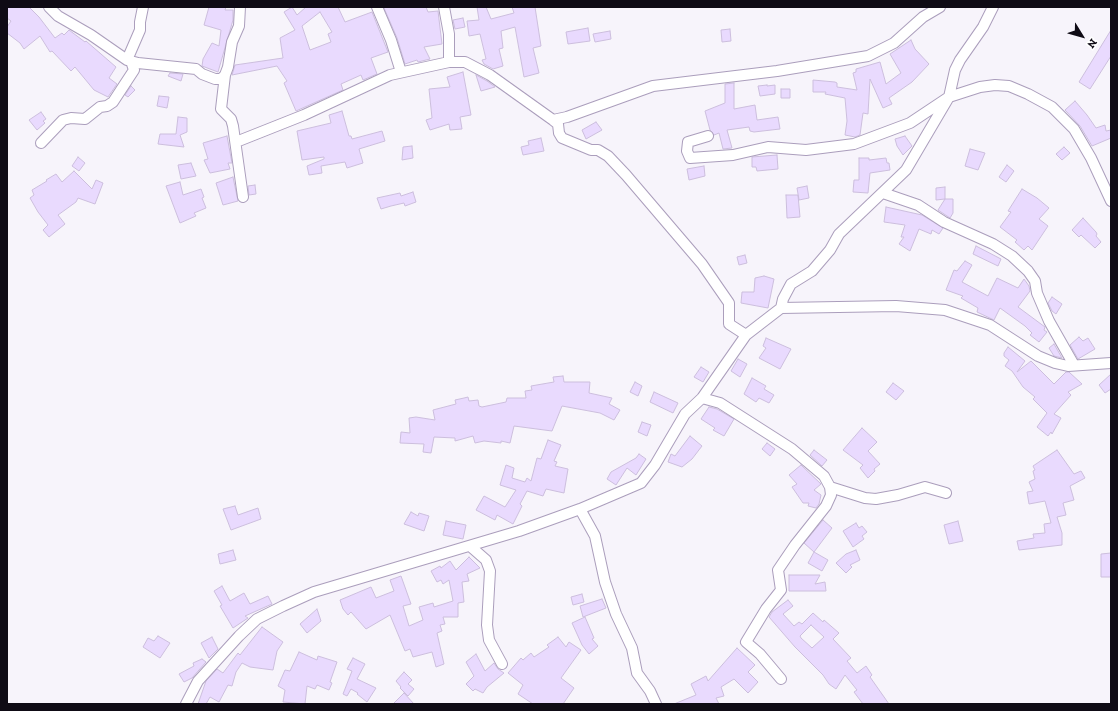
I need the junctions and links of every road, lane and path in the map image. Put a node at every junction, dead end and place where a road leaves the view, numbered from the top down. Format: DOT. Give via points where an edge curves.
graph roads {
  1 [pos="49,7"];
  2 [pos="143,7"];
  3 [pos="240,7"];
  4 [pos="377,7"];
  5 [pos="444,7"];
  6 [pos="940,7"];
  7 [pos="993,7"];
  8 [pos="129,60"];
  9 [pos="450,62"];
  10 [pos="401,72"];
  11 [pos="225,76"];
  12 [pos="949,96"];
  13 [pos="553,120"];
  14 [pos="708,136"];
  15 [pos="41,142"];
  16 [pos="236,142"];
  17 [pos="882,193"];
  18 [pos="243,197"];
  19 [pos="1111,202"];
  20 [pos="781,308"];
  21 [pos="746,335"];
  22 [pos="1111,363"];
  23 [pos="1074,366"];
  24 [pos="702,398"];
  25 [pos="830,487"];
  26 [pos="946,493"];
  27 [pos="580,509"];
  28 [pos="470,546"];
  29 [pos="502,664"];
  30 [pos="781,679"];
  31 [pos="186,704"];
  32 [pos="656,704"];
  1 -- 8 [label="street" via="58,16"];
  2 -- 8 [label="street" via="140,30"];
  3 -- 11 [label="street" via="239,26 232,42"];
  4 -- 10 [label="street"];
  5 -- 9 [label="street" via="449,34"];
  6 -- 13 [label="street" via="923,17 894,43 868,56 769,72 653,86"];
  7 -- 12 [label="street" via="983,27 960,60"];
  8 -- 11 [label="street" via="196,69 215,79"];
  8 -- 15 [label="street" via="134,70 113,102 100,107 85,119 63,120"];
  9 -- 10 [label="street"];
  9 -- 13 [label="street" via="465,62 490,75"];
  10 -- 16 [label="street"];
  11 -- 16 [label="street" via="221,109 232,122"];
  12 -- 14 [label="street" via="910,123 854,144 806,150 768,147 733,155 690,158 687,151 688,142"];
  12 -- 17 [label="street" via="906,170"];
  12 -- 19 [label="street" via="980,87 1009,86 1052,107 1074,129 1091,158"];
  13 -- 21 [label="street" via="558,124 562,138 591,150 598,150 608,156 626,175 711,276 729,303 729,324"];
  16 -- 18 [label="street"];
  17 -- 20 [label="street" via="839,234 830,250 812,270 791,284"];
  17 -- 23 [label="street" via="918,205 944,222 993,244 1012,256 1035,281 1037,293 1049,321"];
  20 -- 21 [label="street"];
  20 -- 23 [label="street" via="896,306 945,310 990,325 1038,356 1055,363"];
  21 -- 24 [label="street"];
  22 -- 23 [label="street"];
  24 -- 25 [label="street" via="720,403 792,449 824,476"];
  24 -- 27 [label="street" via="685,414 655,465 641,483"];
  25 -- 26 [label="street" via="876,499 925,487"];
  25 -- 30 [label="street" via="831,495 826,506 784,558 778,570 781,590 746,642"];
  27 -- 28 [label="street"];
  27 -- 32 [label="street" via="594,536 605,582 632,648 637,673"];
  28 -- 29 [label="street" via="486,560 490,571 487,625 489,640"];
  28 -- 31 [label="street" via="314,592 257,619 198,681"];
}
